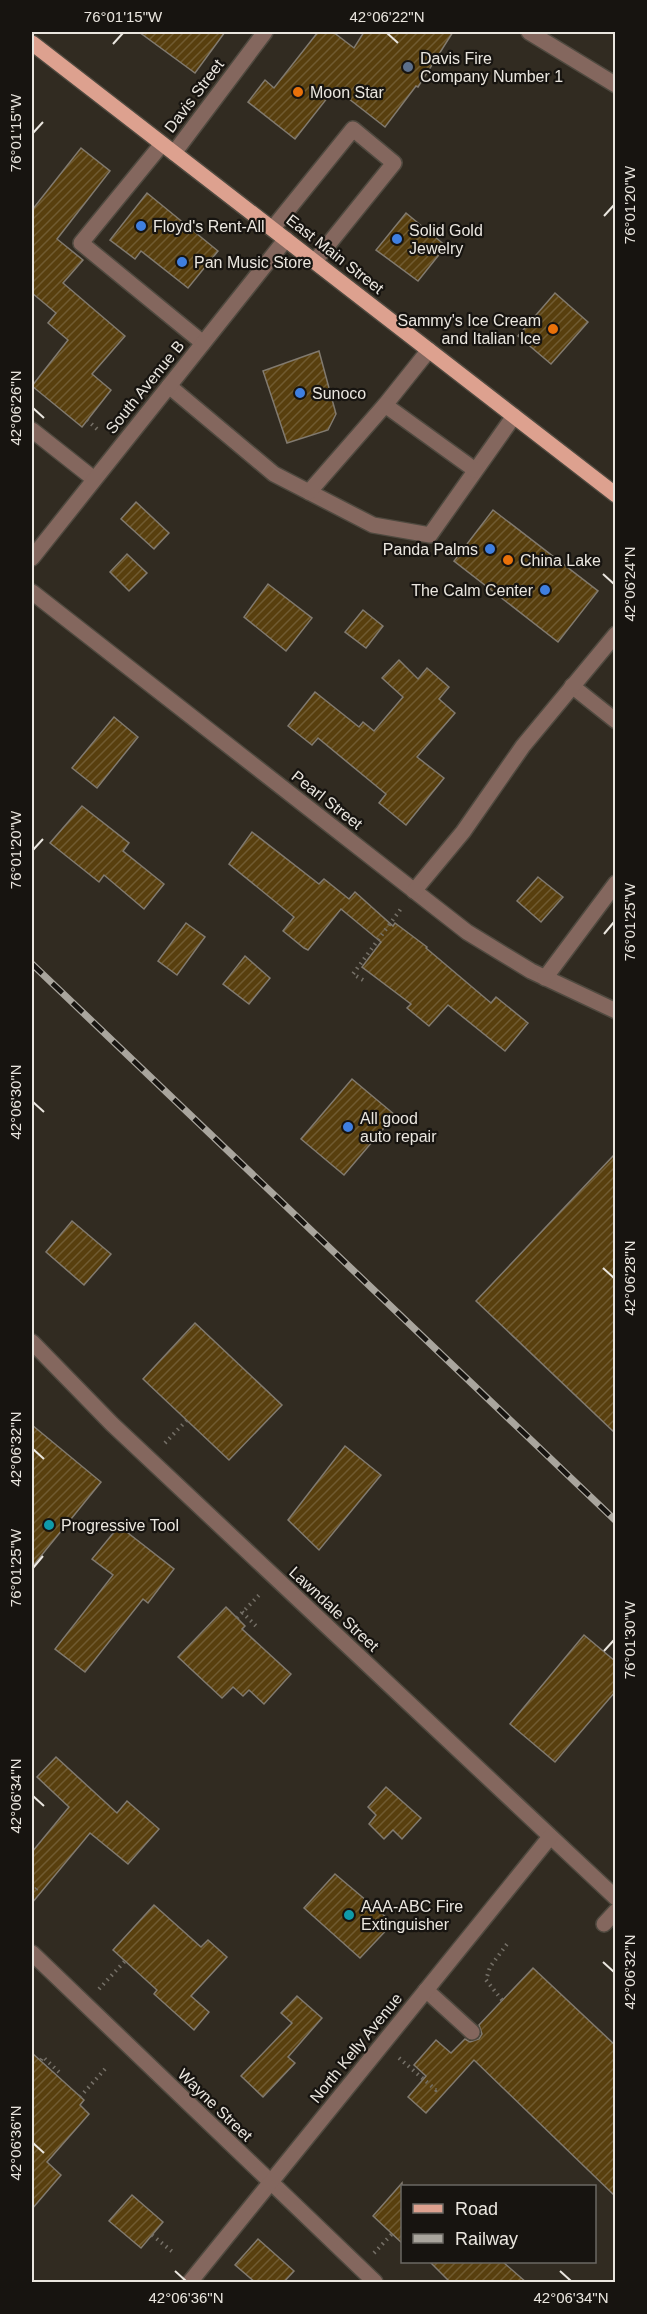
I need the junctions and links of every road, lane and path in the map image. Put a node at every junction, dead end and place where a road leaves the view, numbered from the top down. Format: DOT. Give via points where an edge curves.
graph roads {
  1 [pos="266,32"];
  2 [pos="529,32"];
  3 [pos="32,43"];
  4 [pos="615,85"];
  5 [pos="168,148"];
  6 [pos="273,228"];
  7 [pos="286,239"];
  8 [pos="315,261"];
  9 [pos="203,343"];
  10 [pos="429,350"];
  11 [pos="169,386"];
  12 [pos="385,405"];
  13 [pos="514,416"];
  14 [pos="87,420"];
  15 [pos="32,430"];
  16 [pos="98,430"];
  17 [pos="475,470"];
  18 [pos="94,479"];
  19 [pos="309,492"];
  20 [pos="615,495"];
  21 [pos="32,558"];
  22 [pos="32,592"];
  23 [pos="615,634"];
  24 [pos="573,686"];
  25 [pos="615,721"];
  26 [pos="615,883"];
  27 [pos="414,891"];
  28 [pos="545,978"];
  29 [pos="363,980"];
  30 [pos="615,1011"];
  31 [pos="32,1342"];
  32 [pos="187,1420"];
  33 [pos="165,1443"];
  34 [pos="275,1578"];
  35 [pos="242,1612"];
  36 [pos="237,1618"];
  37 [pos="256,1626"];
  38 [pos="550,1837"];
  39 [pos="615,1898"];
  40 [pos="615,1911"];
  41 [pos="604,1924"];
  42 [pos="507,1944"];
  43 [pos="32,1953"];
  44 [pos="125,1960"];
  45 [pos="426,1990"];
  46 [pos="502,2000"];
  47 [pos="84,2004"];
  48 [pos="472,2032"];
  49 [pos="383,2044"];
  50 [pos="41,2060"];
  51 [pos="105,2069"];
  52 [pos="59,2072"];
  53 [pos="439,2088"];
  54 [pos="80,2097"];
  55 [pos="271,2183"];
  56 [pos="152,2235"];
  57 [pos="174,2253"];
  58 [pos="190,2283"];
  59 [pos="375,2283"];
  1 -- 5 [label="street, Davis Street"];
  2 -- 4 [label="street"];
  3 -- 5 [label="main road, East Main Street"];
  5 -- 6 [label="main road, East Main Street"];
  5 -- 9 [label="street, Davis Street" via="81,243"];
  6 -- 7 [label="main road, East Main Street"];
  6 -- 8 [label="street" via="353,129 394,163"];
  7 -- 8 [label="main road, East Main Street"];
  7 -- 9 [label="street, South Avenue B"];
  8 -- 10 [label="main road, East Main Street"];
  9 -- 11 [label="street, South Avenue B"];
  10 -- 12 [label="street"];
  10 -- 13 [label="main road, East Main Street"];
  11 -- 18 [label="street, South Avenue B"];
  11 -- 19 [label="street" via="274,474"];
  12 -- 17 [label="street"];
  12 -- 19 [label="street"];
  13 -- 17 [label="street"];
  13 -- 20 [label="main road, East Main Street"];
  14 -- 16 [label="path"];
  15 -- 18 [label="street"];
  17 -- 19 [label="street" via="430,535 373,525"];
  18 -- 21 [label="street, South Avenue B"];
  22 -- 27 [label="street, Pearl Street"];
  23 -- 24 [label="street"];
  24 -- 25 [label="street"];
  24 -- 27 [label="street"];
  26 -- 28 [label="street"];
  27 -- 28 [label="street, Pearl Street" via="467,932"];
  27 -- 29 [label="path" via="353,974"];
  28 -- 30 [label="street, Pearl Street"];
  31 -- 34 [label="street, Lawndale Street" via="112,1424"];
  32 -- 33 [label="path"];
  34 -- 35 [label="path"];
  34 -- 38 [label="street, Lawndale Street"];
  35 -- 36 [label="path"];
  35 -- 37 [label="path"];
  38 -- 39 [label="street, Lawndale Street"];
  38 -- 45 [label="street, North Kelly Avenue"];
  40 -- 41 [label="street"];
  42 -- 46 [label="path" via="490,1966 486,1980"];
  43 -- 47 [label="street, Wayne Street"];
  44 -- 47 [label="path"];
  45 -- 48 [label="street"];
  45 -- 49 [label="street, North Kelly Avenue"];
  47 -- 55 [label="street, Wayne Street"];
  49 -- 53 [label="path" via="436,2090"];
  49 -- 55 [label="street, North Kelly Avenue"];
  50 -- 52 [label="path" via="43,2057"];
  51 -- 54 [label="path"];
  55 -- 58 [label="street, North Kelly Avenue"];
  55 -- 59 [label="street, Wayne Street"];
  56 -- 57 [label="path"];
}
